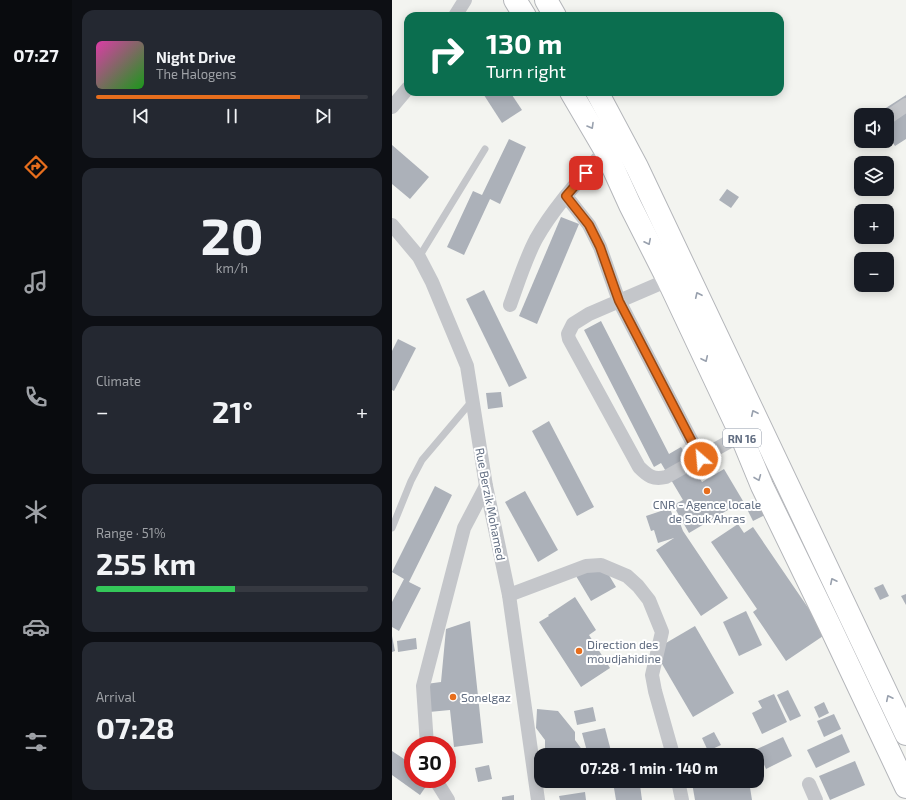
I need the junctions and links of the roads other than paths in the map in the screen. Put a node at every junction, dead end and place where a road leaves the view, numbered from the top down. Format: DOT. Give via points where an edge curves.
graph roads {
  1 [pos="465,0"];
  2 [pos="515,0"];
  3 [pos="546,0"];
  4 [pos="458,12"];
  5 [pos="522,12"];
  6 [pos="553,12"];
  7 [pos="404,93"];
  8 [pos="573,96"];
  9 [pos="599,96"];
  10 [pos="906,105"];
  11 [pos="392,108"];
  12 [pos="894,113"];
  13 [pos="485,149"];
  14 [pos="605,150"];
  15 [pos="566,196"];
  16 [pos="392,225"];
  17 [pos="419,257"];
  18 [pos="668,280"];
  19 [pos="619,301"];
  20 [pos="510,305"];
  21 [pos="472,400"];
  22 [pos="741,435"];
  23 [pos="701,459"];
  24 [pos="486,486"];
  25 [pos="392,528"];
  26 [pos="509,595"];
  27 [pos="906,734"];
  28 [pos="426,736"];
  29 [pos="671,748"];
  30 [pos="809,784"];
  31 [pos="906,787"];
  32 [pos="441,788"];
  33 [pos="679,788"];
  34 [pos="448,800"];
  35 [pos="538,800"];
  36 [pos="682,800"];
  37 [pos="816,800"];
  1 -- 4 [label="street"];
  2 -- 5 [label="highway"];
  3 -- 6 [label="highway"];
  7 -- 11 [label="street"];
  8 -- 14 [label="highway, RN 16, one-way"];
  27 -- 9 [label="highway, RN 16, one-way" via="637,167"];
  10 -- 12 [label="street"];
  13 -- 17 [label="lane"];
  14 -- 15 [label="street"];
  14 -- 18 [label="highway, RN 16, one-way"];
  15 -- 19 [label="street" via="589,225 600,247"];
  15 -- 20 [label="street" via="536,239 524,264"];
  16 -- 17 [label="street, Rue Berzik Mohamed"];
  17 -- 21 [label="street, Rue Berzik Mohamed" via="467,366"];
  18 -- 19 [label="street"];
  18 -- 22 [label="highway, RN 16, one-way"];
  19 -- 23 [label="street"];
  19 -- 23 [label="street" via="573,324 568,334 569,339 639,467 645,473 657,479 666,477"];
  21 -- 24 [label="street, Rue Berzik Mohamed"];
  21 -- 25 [label="lane" via="422,460"];
  22 -- 23 [label="street"];
  22 -- 31 [label="highway, RN 16, one-way" via="762,486"];
  24 -- 26 [label="street, Rue Berzik Mohamed"];
  24 -- 28 [label="street" via="464,528 423,686"];
  26 -- 29 [label="street" via="573,570 593,565 600,565 627,576 638,586 649,600 662,632 652,675"];
  26 -- 35 [label="street, Rue Berzik Mohamed"];
  30 -- 37 [label="street"];
  32 -- 34 [label="street"];
  33 -- 36 [label="street"];
}
